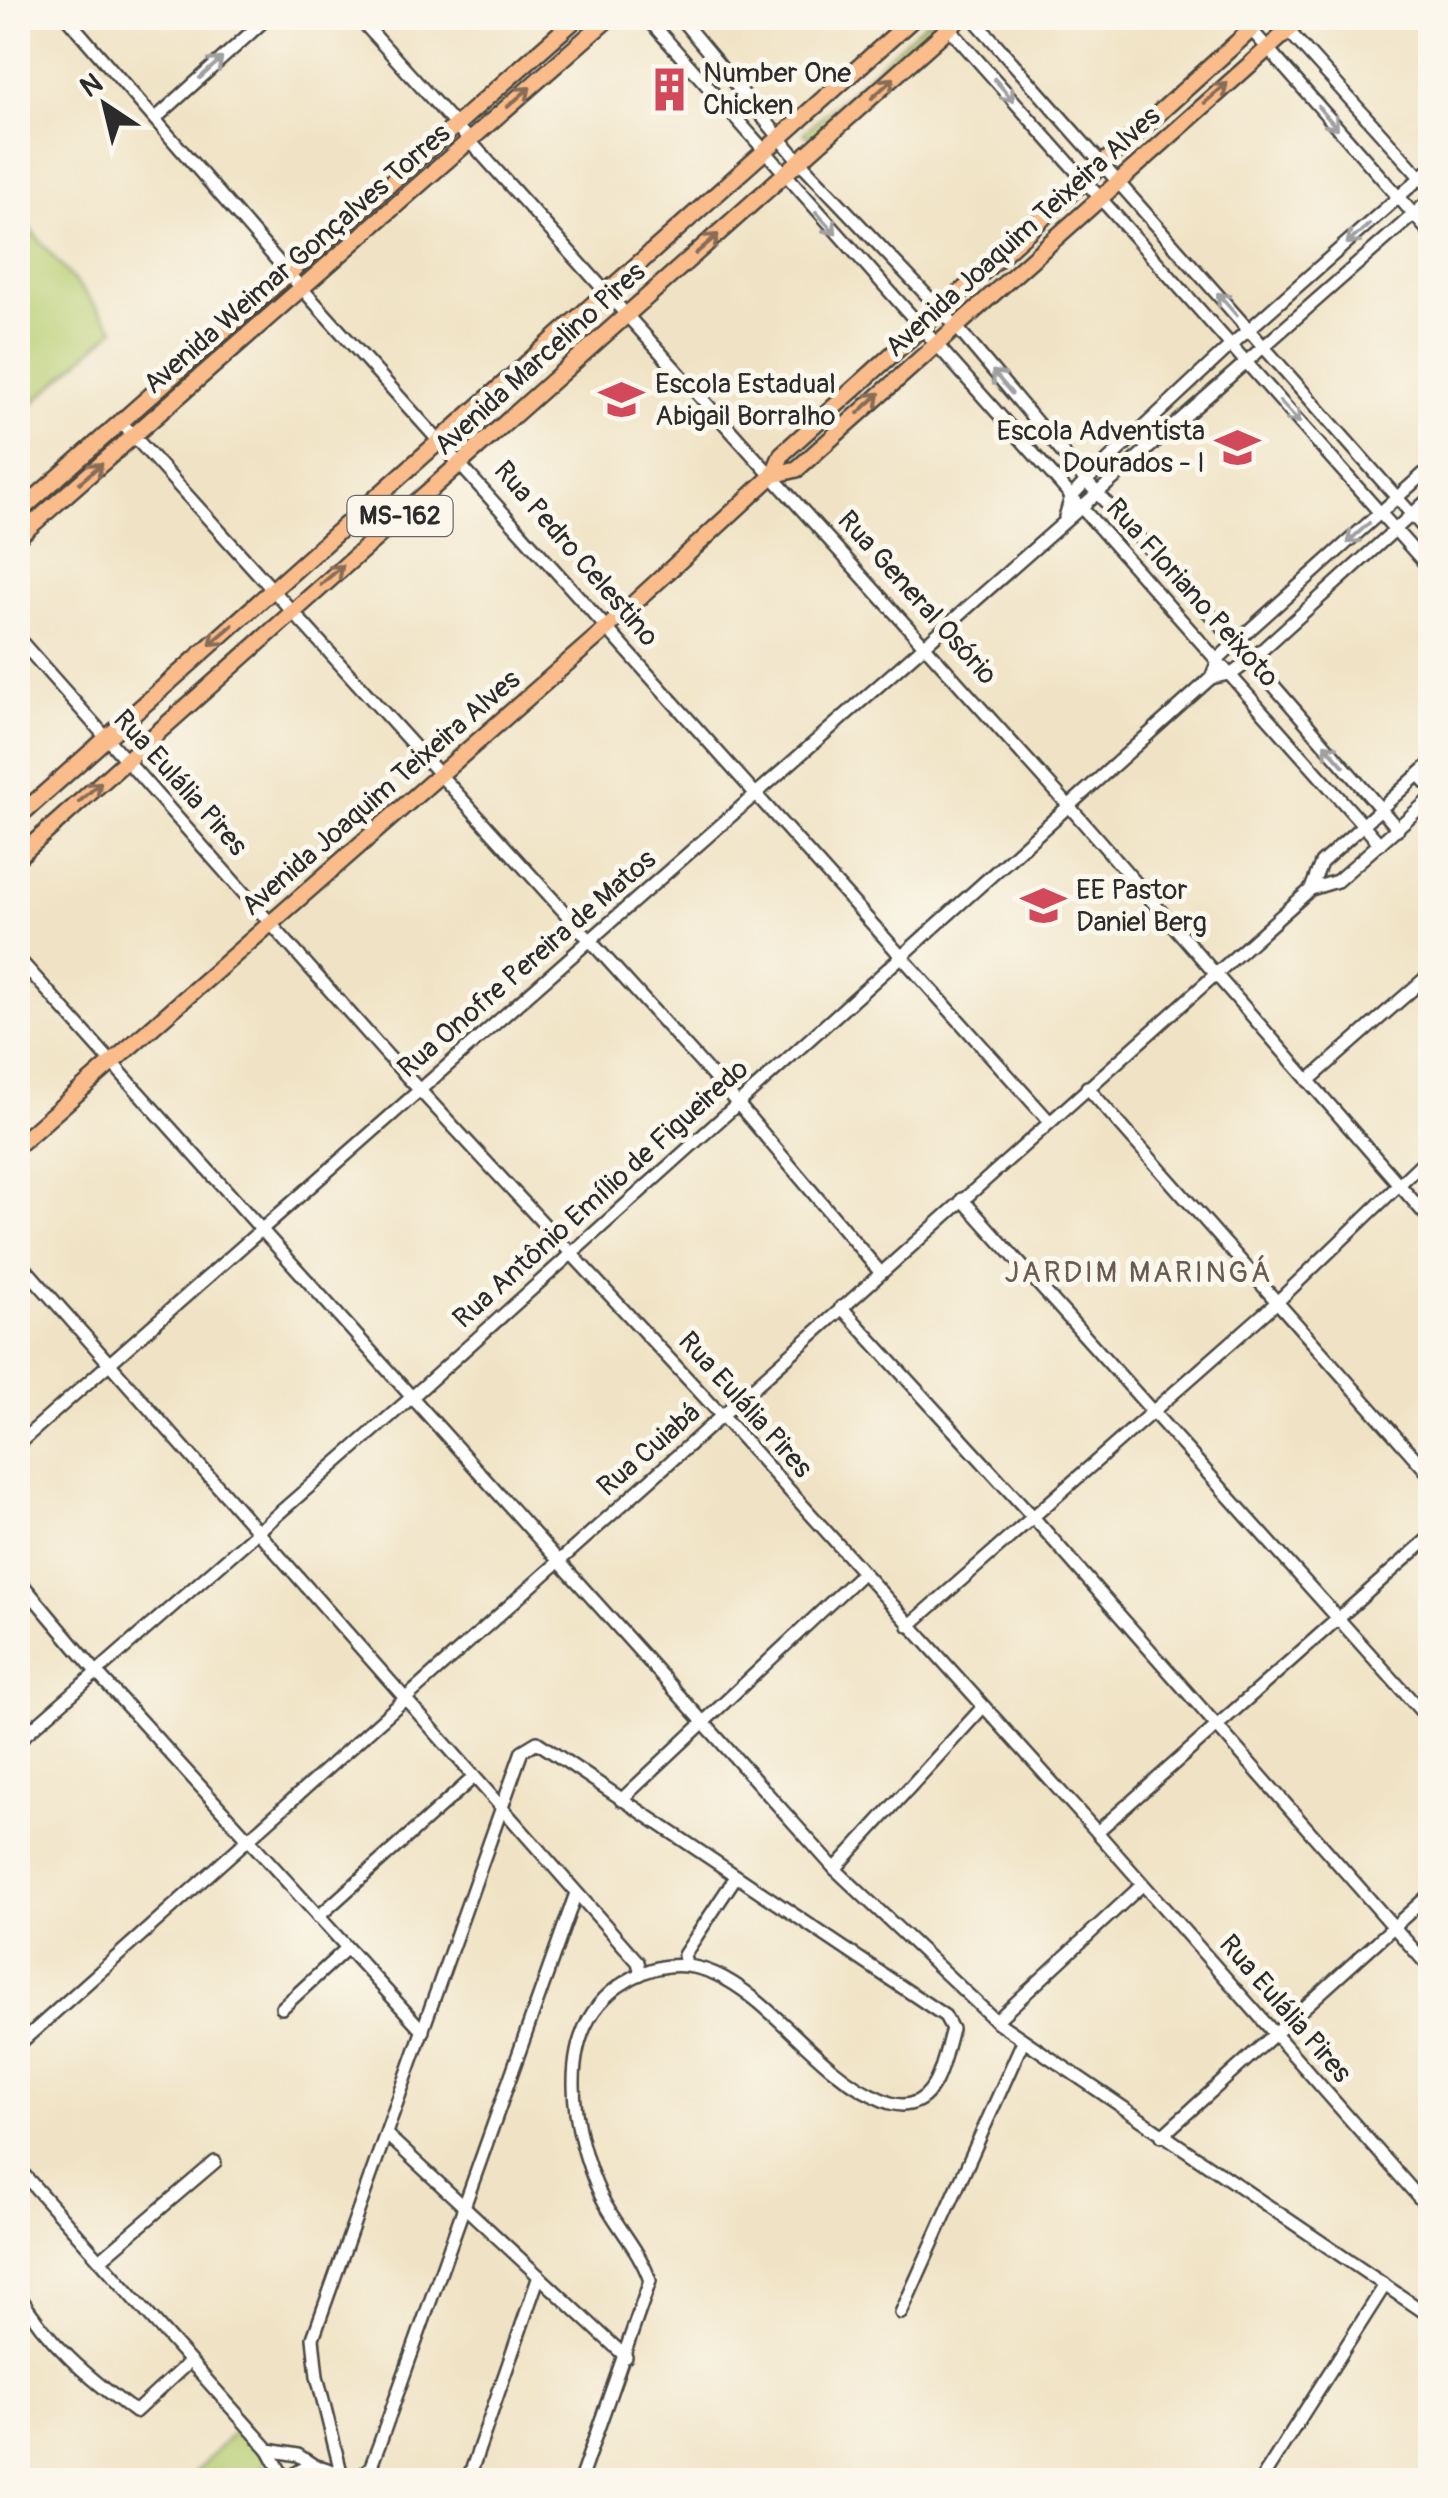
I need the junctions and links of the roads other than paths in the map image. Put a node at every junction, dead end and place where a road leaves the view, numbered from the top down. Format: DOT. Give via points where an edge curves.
graph roads {
  1 [pos="66,18"];
  2 [pos="267,18"];
  3 [pos="359,18"];
  4 [pos="577,18"];
  5 [pos="609,18"];
  6 [pos="647,18"];
  7 [pos="680,18"];
  8 [pos="914,18"];
  9 [pos="972,18"];
  10 [pos="1302,18"];
  11 [pos="950,21"];
  12 [pos="1252,21"];
  13 [pos="1283,23"];
  14 [pos="1267,48"];
  15 [pos="155,119"];
  16 [pos="455,124"];
  17 [pos="780,138"];
  18 [pos="470,140"];
  19 [pos="764,152"];
  20 [pos="800,162"];
  21 [pos="1101,162"];
  22 [pos="784,176"];
  23 [pos="1082,178"];
  24 [pos="1427,178"];
  25 [pos="1118,180"];
  26 [pos="1098,197"];
  27 [pos="1399,198"];
  28 [pos="1430,200"];
  29 [pos="1414,214"];
  30 [pos="1430,233"];
  31 [pos="288,272"];
  32 [pos="303,289"];
  33 [pos="607,294"];
  34 [pos="938,309"];
  35 [pos="626,316"];
  36 [pos="954,324"];
  37 [pos="920,326"];
  38 [pos="1249,330"];
  39 [pos="934,342"];
  40 [pos="1230,347"];
  41 [pos="1266,348"];
  42 [pos="1247,366"];
  43 [pos="120,421"];
  44 [pos="134,435"];
  45 [pos="440,441"];
  46 [pos="461,462"];
  47 [pos="1430,468"];
  48 [pos="773,475"];
  49 [pos="1086,481"];
  50 [pos="1099,494"];
  51 [pos="1071,497"];
  52 [pos="1398,497"];
  53 [pos="1430,498"];
  54 [pos="1082,510"];
  55 [pos="1381,512"];
  56 [pos="18,513"];
  57 [pos="1412,514"];
  58 [pos="1066,517"];
  59 [pos="1395,530"];
  60 [pos="1430,535"];
  61 [pos="18,537"];
  62 [pos="1430,569"];
  63 [pos="274,589"];
  64 [pos="293,609"];
  65 [pos="607,628"];
  66 [pos="18,638"];
  67 [pos="1236,642"];
  68 [pos="924,644"];
  69 [pos="1219,658"];
  70 [pos="1251,660"];
  71 [pos="1233,674"];
  72 [pos="1212,678"];
  73 [pos="106,738"];
  74 [pos="126,761"];
  75 [pos="1430,764"];
  76 [pos="440,774"];
  77 [pos="1419,774"];
  78 [pos="1430,788"];
  79 [pos="757,795"];
  80 [pos="1430,799"];
  81 [pos="1069,806"];
  82 [pos="1381,810"];
  83 [pos="18,817"];
  84 [pos="1364,824"];
  85 [pos="1398,829"];
  86 [pos="1380,844"];
  87 [pos="18,857"];
  88 [pos="1311,889"];
  89 [pos="272,923"];
  90 [pos="588,942"];
  91 [pos="904,957"];
  92 [pos="18,958"];
  93 [pos="1216,974"];
  94 [pos="1430,974"];
  95 [pos="108,1062"];
  96 [pos="1308,1081"];
  97 [pos="1087,1087"];
  98 [pos="421,1090"];
  99 [pos="738,1104"];
  100 [pos="1050,1122"];
  101 [pos="18,1145"];
  102 [pos="1430,1155"];
  103 [pos="1398,1184"];
  104 [pos="962,1199"];
  105 [pos="1430,1220"];
  106 [pos="261,1230"];
  107 [pos="573,1252"];
  108 [pos="18,1260"];
  109 [pos="880,1272"];
  110 [pos="1276,1303"];
  111 [pos="841,1307"];
  112 [pos="109,1364"];
  113 [pos="412,1396"];
  114 [pos="1156,1410"];
  115 [pos="724,1418"];
  116 [pos="18,1444"];
  117 [pos="1430,1475"];
  118 [pos="1034,1517"];
  119 [pos="258,1533"];
  120 [pos="1430,1537"];
  121 [pos="560,1560"];
  122 [pos="861,1574"];
  123 [pos="18,1579"];
  124 [pos="1340,1617"];
  125 [pos="909,1626"];
  126 [pos="98,1674"];
  127 [pos="405,1699"];
  128 [pos="983,1707"];
  129 [pos="701,1721"];
  130 [pos="1430,1721"];
  131 [pos="1218,1726"];
  132 [pos="18,1741"];
  133 [pos="474,1777"];
  134 [pos="621,1800"];
  135 [pos="504,1810"];
  136 [pos="1096,1832"];
  137 [pos="248,1841"];
  138 [pos="835,1868"];
  139 [pos="735,1878"];
  140 [pos="1142,1885"];
  141 [pos="576,1893"];
  142 [pos="1430,1894"];
  143 [pos="318,1917"];
  144 [pos="1394,1928"];
  145 [pos="346,1948"];
  146 [pos="686,1965"];
  147 [pos="1430,1968"];
  148 [pos="641,1974"];
  149 [pos="282,2008"];
  150 [pos="996,2021"];
  151 [pos="423,2031"];
  152 [pos="1273,2036"];
  153 [pos="1023,2041"];
  154 [pos="18,2046"];
  155 [pos="386,2134"];
  156 [pos="1162,2136"];
  157 [pos="215,2162"];
  158 [pos="18,2168"];
  159 [pos="463,2208"];
  160 [pos="1430,2210"];
  161 [pos="100,2260"];
  162 [pos="539,2276"];
  163 [pos="1385,2285"];
  164 [pos="18,2294"];
  165 [pos="901,2313"];
  166 [pos="1430,2316"];
  167 [pos="626,2357"];
  168 [pos="190,2362"];
  169 [pos="334,2443"];
  170 [pos="270,2450"];
  171 [pos="318,2466"];
  172 [pos="287,2480"];
  173 [pos="342,2480"];
  174 [pos="358,2480"];
  175 [pos="468,2480"];
  176 [pos="580,2480"];
  177 [pos="1261,2480"];
  1 -- 15 [label="street, Rua Pedro Celestino"];
  15 -- 2 [label="street, one-way"];
  3 -- 16 [label="street, Rua General Osório"];
  4 -- 16 [label="main road, Avenida Weimar Gonçalves Torres"];
  18 -- 5 [label="main road, Avenida Weimar Gonçalves Torres, one-way"];
  6 -- 19 [label="street, Rua Floriano Peixoto"];
  7 -- 17 [label="street, Rua Floriano Peixoto"];
  8 -- 17 [label="main road, Avenida Marcelino Pires / MS-162"];
  9 -- 21 [label="street"];
  10 -- 13 [label="main road, Avenida Joaquim Teixeira Alves"];
  20 -- 11 [label="main road, Avenida Marcelino Pires / MS-162, one-way"];
  11 -- 23 [label="street, one-way"];
  12 -- 14 [label="street"];
  12 -- 21 [label="main road, Avenida Joaquim Teixeira Alves"];
  13 -- 14 [label="main road, Avenida Joaquim Teixeira Alves"];
  13 -- 24 [label="street"];
  25 -- 14 [label="main road, Avenida Joaquim Teixeira Alves, one-way"];
  14 -- 27 [label="street, one-way"];
  15 -- 31 [label="street, Rua Pedro Celestino"];
  16 -- 18 [label="street, Rua General Osório"];
  16 -- 31 [label="main road, Avenida Weimar Gonçalves Torres"];
  17 -- 19 [label="main road, Avenida Marcelino Pires / MS-162"];
  17 -- 20 [label="street, Rua Floriano Peixoto"];
  18 -- 32 [label="main road, Avenida Weimar Gonçalves Torres"];
  18 -- 33 [label="street, Rua General Osório"];
  19 -- 22 [label="street, Rua Floriano Peixoto"];
  19 -- 33 [label="main road, Avenida Marcelino Pires / MS-162"];
  20 -- 22 [label="main road, Avenida Marcelino Pires / MS-162"];
  20 -- 34 [label="street, Rua Floriano Peixoto"];
  21 -- 23 [label="main road, Avenida Joaquim Teixeira Alves"];
  21 -- 25 [label="street"];
  35 -- 22 [label="main road, Avenida Marcelino Pires / MS-162, one-way"];
  22 -- 37 [label="street, Rua Floriano Peixoto, one-way"];
  23 -- 26 [label="street"];
  23 -- 34 [label="main road, Avenida Joaquim Teixeira Alves"];
  24 -- 27 [label="street"];
  25 -- 26 [label="main road, Avenida Joaquim Teixeira Alves"];
  38 -- 25 [label="street, one-way"];
  26 -- 36 [label="main road, Avenida Joaquim Teixeira Alves"];
  26 -- 40 [label="street"];
  27 -- 29 [label="street"];
  27 -- 38 [label="street, one-way"];
  28 -- 29 [label="street, Rua Onofre Pereira de Matos"];
  29 -- 30 [label="street"];
  29 -- 41 [label="street, Rua Onofre Pereira de Matos"];
  31 -- 32 [label="street, Rua Pedro Celestino"];
  31 -- 43 [label="main road, Avenida Weimar Gonçalves Torres"];
  32 -- 44 [label="main road, Avenida Weimar Gonçalves Torres"];
  32 -- 45 [label="street, Rua Pedro Celestino"];
  33 -- 35 [label="street, Rua General Osório"];
  33 -- 45 [label="main road, Avenida Marcelino Pires / MS-162"];
  34 -- 36 [label="street, Rua Floriano Peixoto"];
  34 -- 37 [label="main road, Avenida Joaquim Teixeira Alves"];
  35 -- 46 [label="main road, Avenida Marcelino Pires / MS-162"];
  35 -- 48 [label="street, Rua General Osório"];
  36 -- 39 [label="main road, Avenida Joaquim Teixeira Alves"];
  49 -- 36 [label="street, Rua Floriano Peixoto, one-way"];
  37 -- 39 [label="street, Rua Floriano Peixoto"];
  37 -- 48 [label="main road, Avenida Joaquim Teixeira Alves" via="782,454"];
  38 -- 40 [label="street"];
  38 -- 41 [label="street"];
  48 -- 39 [label="main road, Avenida Joaquim Teixeira Alves, one-way" via="797,469"];
  39 -- 51 [label="street, Rua Floriano Peixoto"];
  40 -- 42 [label="street"];
  40 -- 49 [label="street"];
  41 -- 42 [label="street, Rua Onofre Pereira de Matos"];
  41 -- 52 [label="street"];
  42 -- 50 [label="street, Rua Onofre Pereira de Matos"];
  42 -- 55 [label="street, one-way"];
  43 -- 44 [label="street"];
  43 -- 56 [label="main road, Avenida Weimar Gonçalves Torres"];
  61 -- 44 [label="main road, Avenida Weimar Gonçalves Torres, one-way"];
  44 -- 63 [label="street"];
  45 -- 46 [label="street, Rua Pedro Celestino"];
  45 -- 63 [label="main road, Avenida Marcelino Pires / MS-162"];
  64 -- 46 [label="main road, Avenida Marcelino Pires / MS-162, one-way"];
  46 -- 65 [label="street, Rua Pedro Celestino"];
  47 -- 52 [label="street, Rua Antônio Emílio de Figueiredo"];
  48 -- 65 [label="main road, Avenida Joaquim Teixeira Alves"];
  48 -- 68 [label="street, Rua General Osório"];
  49 -- 50 [label="street, Rua Floriano Peixoto"];
  49 -- 51 [label="street"];
  50 -- 54 [label="street, Rua Onofre Pereira de Matos"];
  50 -- 67 [label="street, Rua Floriano Peixoto"];
  51 -- 54 [label="street, Rua Floriano Peixoto"];
  51 -- 58 [label="street"];
  52 -- 55 [label="street, Rua Antônio Emílio de Figueiredo"];
  52 -- 57 [label="street"];
  53 -- 57 [label="street"];
  54 -- 58 [label="street, Rua Onofre Pereira de Matos"];
  54 -- 69 [label="street, Rua Floriano Peixoto"];
  55 -- 59 [label="street"];
  55 -- 67 [label="street, Rua Antônio Emílio de Figueiredo, one-way"];
  57 -- 59 [label="street"];
  57 -- 60 [label="street"];
  58 -- 68 [label="street, Rua Onofre Pereira de Matos"];
  59 -- 62 [label="street"];
  59 -- 70 [label="street"];
  63 -- 64 [label="street"];
  63 -- 73 [label="main road, Avenida Marcelino Pires / MS-162, one-way"];
  64 -- 74 [label="main road, Avenida Marcelino Pires / MS-162"];
  64 -- 76 [label="street"];
  65 -- 76 [label="main road, Avenida Joaquim Teixeira Alves"];
  65 -- 79 [label="street, Rua Pedro Celestino"];
  66 -- 73 [label="street, Rua Eulália Pires"];
  67 -- 69 [label="street, Rua Antônio Emílio de Figueiredo"];
  67 -- 70 [label="street, Rua Floriano Peixoto"];
  68 -- 79 [label="street, Rua Onofre Pereira de Matos"];
  68 -- 81 [label="street, Rua General Osório"];
  69 -- 71 [label="street, Rua Floriano Peixoto"];
  69 -- 72 [label="street, Rua Antônio Emílio de Figueiredo"];
  70 -- 71 [label="street"];
  82 -- 70 [label="street, Rua Floriano Peixoto, one-way"];
  71 -- 72 [label="street"];
  71 -- 84 [label="street, Rua Floriano Peixoto"];
  72 -- 81 [label="street, Rua Antônio Emílio de Figueiredo"];
  73 -- 74 [label="street, Rua Eulália Pires"];
  73 -- 83 [label="main road, Avenida Marcelino Pires / MS-162"];
  87 -- 74 [label="main road, Avenida Marcelino Pires / MS-162, one-way"];
  74 -- 89 [label="street, Rua Eulália Pires"];
  75 -- 77 [label="street, Rua Cuiabá"];
  76 -- 89 [label="main road, Avenida Joaquim Teixeira Alves"];
  76 -- 90 [label="street"];
  77 -- 78 [label="street"];
  77 -- 82 [label="street, Rua Cuiabá"];
  79 -- 90 [label="street, Rua Onofre Pereira de Matos"];
  79 -- 91 [label="street, Rua Pedro Celestino"];
  80 -- 85 [label="street, Rua Cuiabá"];
  81 -- 91 [label="street, Rua Antônio Emílio de Figueiredo"];
  81 -- 93 [label="street, Rua General Osório"];
  82 -- 84 [label="street, Rua Cuiabá"];
  82 -- 85 [label="street, Rua Floriano Peixoto"];
  84 -- 86 [label="street, Rua Floriano Peixoto"];
  84 -- 88 [label="street, Rua Cuiabá" via="1321,863"];
  85 -- 86 [label="street, Rua Cuiabá"];
  86 -- 88 [label="street, Rua Cuiabá" via="1337,881"];
  88 -- 93 [label="street, Rua Cuiabá"];
  89 -- 95 [label="main road, Avenida Joaquim Teixeira Alves"];
  89 -- 98 [label="street, Rua Eulália Pires"];
  90 -- 98 [label="street, Rua Onofre Pereira de Matos"];
  90 -- 99 [label="street"];
  91 -- 99 [label="street, Rua Antônio Emílio de Figueiredo"];
  91 -- 100 [label="street, Rua Pedro Celestino"];
  92 -- 95 [label="street"];
  93 -- 96 [label="street, Rua General Osório"];
  93 -- 97 [label="street, Rua Cuiabá"];
  94 -- 96 [label="street"];
  95 -- 101 [label="main road, Avenida Joaquim Teixeira Alves"];
  95 -- 106 [label="street"];
  96 -- 103 [label="street, Rua General Osório"];
  97 -- 100 [label="street, Rua Cuiabá"];
  97 -- 110 [label="street"];
  98 -- 106 [label="street, Rua Onofre Pereira de Matos"];
  98 -- 107 [label="street, Rua Eulália Pires"];
  99 -- 107 [label="street, Rua Antônio Emílio de Figueiredo"];
  99 -- 109 [label="street"];
  100 -- 104 [label="street, Rua Cuiabá"];
  102 -- 103 [label="street"];
  103 -- 105 [label="street, Rua General Osório"];
  103 -- 110 [label="street"];
  104 -- 109 [label="street, Rua Cuiabá"];
  104 -- 114 [label="street"];
  106 -- 112 [label="street, Rua Onofre Pereira de Matos"];
  106 -- 113 [label="street"];
  107 -- 113 [label="street, Rua Antônio Emílio de Figueiredo"];
  107 -- 115 [label="street, Rua Eulália Pires"];
  108 -- 112 [label="street"];
  109 -- 111 [label="street, Rua Cuiabá"];
  110 -- 114 [label="street"];
  110 -- 117 [label="street"];
  111 -- 115 [label="street, Rua Cuiabá"];
  111 -- 118 [label="street"];
  112 -- 116 [label="street, Rua Onofre Pereira de Matos"];
  112 -- 119 [label="street"];
  113 -- 119 [label="street, Rua Antônio Emílio de Figueiredo"];
  113 -- 121 [label="street"];
  114 -- 118 [label="street"];
  114 -- 124 [label="street"];
  115 -- 121 [label="street, Rua Cuiabá"];
  115 -- 122 [label="street, Rua Eulália Pires"];
  118 -- 125 [label="street"];
  118 -- 131 [label="street"];
  119 -- 126 [label="street, Rua Antônio Emílio de Figueiredo"];
  119 -- 127 [label="street"];
  120 -- 124 [label="street"];
  121 -- 127 [label="street, Rua Cuiabá"];
  121 -- 129 [label="street"];
  122 -- 125 [label="street, Rua Eulália Pires"];
  122 -- 129 [label="street"];
  123 -- 126 [label="street"];
  124 -- 130 [label="street"];
  124 -- 131 [label="street"];
  125 -- 128 [label="street, Rua Eulália Pires"];
  126 -- 132 [label="street, Rua Antônio Emílio de Figueiredo"];
  126 -- 137 [label="street"];
  127 -- 133 [label="street"];
  127 -- 137 [label="street, Rua Cuiabá"];
  128 -- 136 [label="street, Rua Eulália Pires"];
  128 -- 138 [label="street"];
  129 -- 134 [label="street"];
  129 -- 138 [label="street"];
  131 -- 136 [label="street"];
  131 -- 144 [label="street"];
  133 -- 135 [label="street"];
  133 -- 143 [label="street"];
  134 -- 135 [label="street" via="537,1742 522,1751"];
  134 -- 139 [label="street"];
  135 -- 141 [label="street"];
  135 -- 151 [label="street"];
  136 -- 140 [label="street, Rua Eulália Pires"];
  137 -- 143 [label="street"];
  137 -- 154 [label="street, Rua Cuiabá"];
  138 -- 150 [label="street"];
  139 -- 146 [label="street" via="684,1955"];
  139 -- 146 [label="street" via="945,2016 952,2028 933,2090 901,2105 851,2086 728,1978"];
  140 -- 150 [label="street"];
  140 -- 152 [label="street, Rua Eulália Pires"];
  141 -- 148 [label="street" via="638,1962"];
  141 -- 159 [label="street"];
  142 -- 144 [label="street"];
  143 -- 145 [label="street"];
  144 -- 147 [label="street"];
  144 -- 152 [label="street"];
  145 -- 149 [label="street"];
  145 -- 151 [label="street"];
  146 -- 148 [label="street"];
  148 -- 167 [label="street" via="596,2008 580,2042 574,2086 594,2179 650,2281"];
  150 -- 153 [label="street"];
  151 -- 155 [label="street"];
  152 -- 156 [label="street"];
  152 -- 160 [label="street, Rua Eulália Pires"];
  153 -- 156 [label="street"];
  153 -- 165 [label="street"];
  155 -- 159 [label="street"];
  155 -- 169 [label="street" via="313,2338"];
  156 -- 163 [label="street"];
  157 -- 161 [label="street"];
  158 -- 161 [label="street"];
  159 -- 162 [label="street"];
  159 -- 174 [label="street" via="379,2445"];
  161 -- 168 [label="street"];
  162 -- 167 [label="street"];
  162 -- 175 [label="street"];
  163 -- 166 [label="street"];
  163 -- 177 [label="street"];
  164 -- 168 [label="street" via="83,2374 135,2412"];
  167 -- 176 [label="street"];
  168 -- 170 [label="street"];
  169 -- 171 [label="street"];
  169 -- 173 [label="street"];
  170 -- 171 [label="street"];
  170 -- 172 [label="street"];
  171 -- 172 [label="street"];
  171 -- 173 [label="street"];
}
